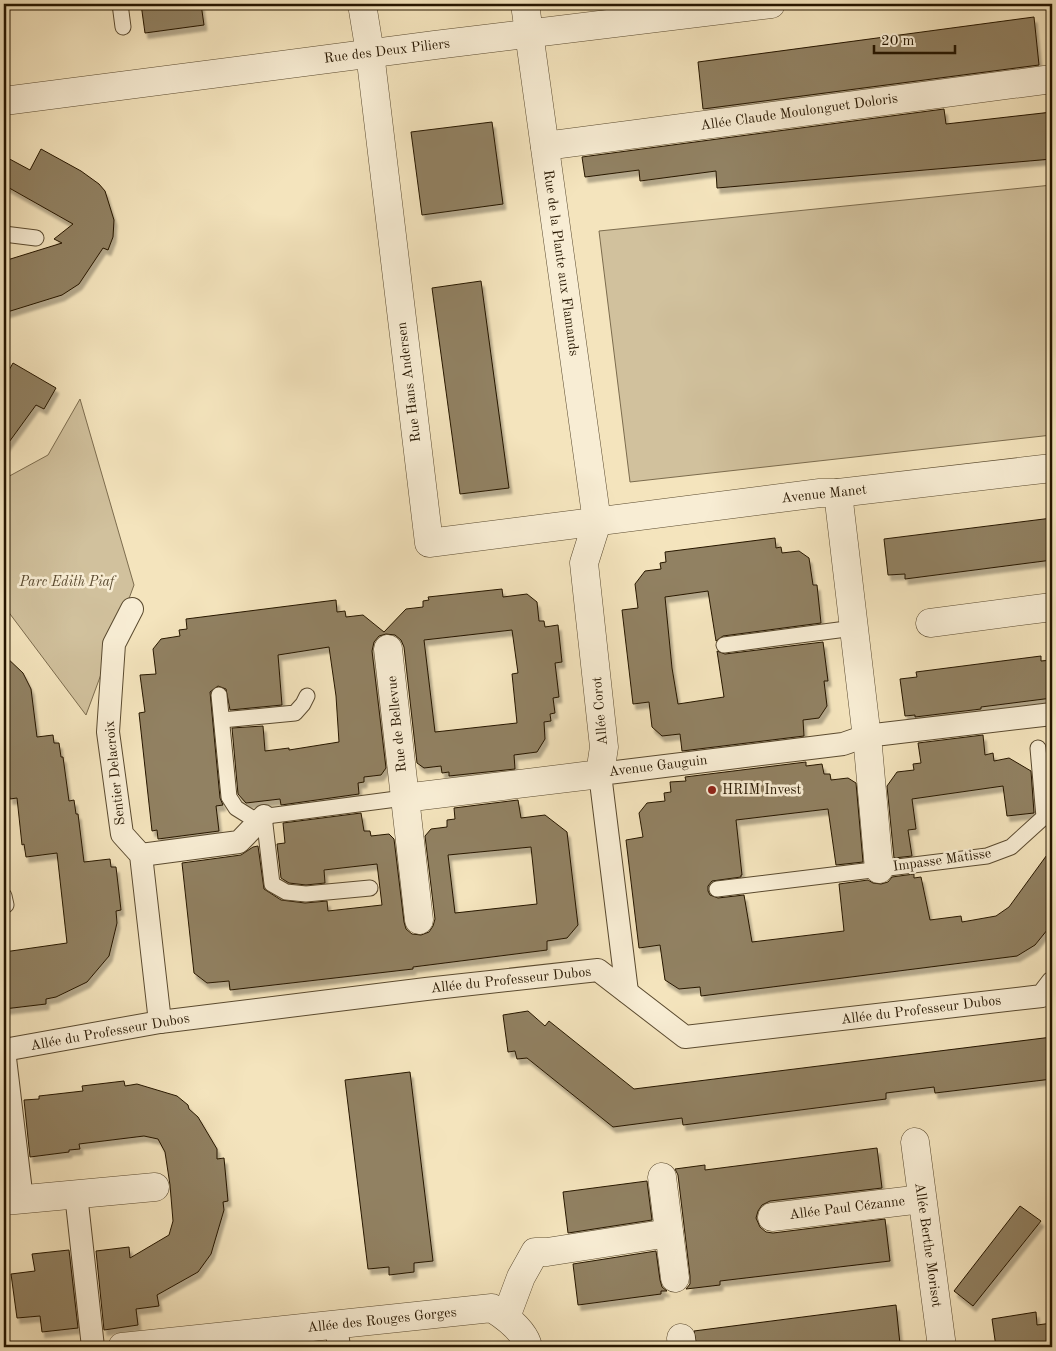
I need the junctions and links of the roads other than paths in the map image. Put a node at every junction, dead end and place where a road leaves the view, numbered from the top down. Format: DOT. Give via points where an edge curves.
graph roads {
  1 [pos="120,4"];
  2 [pos="362,4"];
  3 [pos="525,4"];
  4 [pos="771,4"];
  5 [pos="124,27"];
  6 [pos="529,33"];
  7 [pos="370,53"];
  8 [pos="1052,79"];
  9 [pos="4,102"];
  10 [pos="545,146"];
  11 [pos="4,234"];
  12 [pos="36,238"];
  13 [pos="1052,468"];
  14 [pos="838,493"];
  15 [pos="597,522"];
  16 [pos="1052,607"];
  17 [pos="132,609"];
  18 [pos="930,623"];
  19 [pos="854,628"];
  20 [pos="724,645"];
  21 [pos="388,649"];
  22 [pos="220,695"];
  23 [pos="307,696"];
  24 [pos="1052,714"];
  25 [pos="222,720"];
  26 [pos="866,736"];
  27 [pos="1038,748"];
  28 [pos="600,774"];
  29 [pos="404,798"];
  30 [pos="264,816"];
  31 [pos="141,855"];
  32 [pos="878,869"];
  33 [pos="370,888"];
  34 [pos="717,889"];
  35 [pos="4,896"];
  36 [pos="4,905"];
  37 [pos="419,920"];
  38 [pos="1052,983"];
  39 [pos="627,992"];
  40 [pos="160,1022"];
  41 [pos="4,1050"];
  42 [pos="915,1142"];
  43 [pos="662,1177"];
  44 [pos="155,1187"];
  45 [pos="76,1194"];
  46 [pos="922,1199"];
  47 [pos="13,1200"];
  48 [pos="772,1217"];
  49 [pos="669,1233"];
  50 [pos="674,1278"];
  51 [pos="499,1313"];
  52 [pos="338,1336"];
  53 [pos="292,1338"];
  54 [pos="252,1340"];
  55 [pos="93,1347"];
  56 [pos="122,1347"];
  57 [pos="528,1347"];
  58 [pos="942,1347"];
  1 -- 5 [label="lane"];
  2 -- 7 [label="street"];
  3 -- 6 [label="street, Rue de la Plante aux Flamands"];
  4 -- 6 [label="street, Rue des Deux Piliers"];
  6 -- 7 [label="street, Rue des Deux Piliers"];
  6 -- 10 [label="street, Rue de la Plante aux Flamands"];
  7 -- 9 [label="street, Rue des Deux Piliers"];
  7 -- 15 [label="street, Rue Hans Andersen" via="429,543"];
  8 -- 10 [label="street, Allée Claude Moulonguet Doloris"];
  10 -- 15 [label="street, Rue de la Plante aux Flamands"];
  11 -- 12 [label="lane"];
  13 -- 14 [label="street, Avenue Manet"];
  14 -- 15 [label="street, Avenue Manet"];
  14 -- 19 [label="street, Impasse Matisse"];
  15 -- 28 [label="street, Allée Corot" via="584,563 604,748"];
  16 -- 18 [label="street"];
  17 -- 31 [label="street, Sentier Delacroix" via="114,644 108,732 122,834"];
  19 -- 20 [label="lane"];
  19 -- 26 [label="street, Impasse Matisse"];
  21 -- 29 [label="street, Rue de Bellevue"];
  22 -- 25 [label="lane"];
  23 -- 25 [label="lane" via="295,713"];
  24 -- 26 [label="street, Avenue Gauguin"];
  25 -- 30 [label="lane, Avenue Gauguin" via="229,797 236,808 252,818"];
  26 -- 28 [label="street, Avenue Gauguin" via="842,744"];
  26 -- 32 [label="street, Impasse Matisse"];
  27 -- 32 [label="lane, Impasse Matisse" via="1044,817 1011,847 987,856"];
  28 -- 29 [label="street, Avenue Gauguin"];
  28 -- 39 [label="street, Allée Corot"];
  29 -- 30 [label="lane, Avenue Gauguin"];
  29 -- 37 [label="street, Rue de Bellevue"];
  30 -- 31 [label="street" via="239,842"];
  30 -- 33 [label="lane" via="272,884 286,892 306,894"];
  31 -- 40 [label="street"];
  32 -- 34 [label="lane, Impasse Matisse"];
  35 -- 36 [label="lane"];
  38 -- 39 [label="street, Allée du Professeur Dubos" via="1042,996 685,1037"];
  39 -- 40 [label="street, Allée du Professeur Dubos" via="598,970"];
  40 -- 41 [label="street, Allée du Professeur Dubos"];
  41 -- 47 [label="street"];
  42 -- 46 [label="street, Allée Berthe Morisot"];
  43 -- 49 [label="street"];
  44 -- 45 [label="street"];
  45 -- 47 [label="street"];
  45 -- 55 [label="street"];
  46 -- 48 [label="street, Allée Paul Cézanne"];
  46 -- 58 [label="street, Allée Berthe Morisot"];
  49 -- 50 [label="street"];
  49 -- 51 [label="street" via="535,1252"];
  51 -- 52 [label="street, Allée des Rouges Gorges"];
  51 -- 57 [label="street" via="526,1340"];
  52 -- 53 [label="street, Allée des Rouges Gorges"];
  53 -- 54 [label="street, Allée des Rouges Gorges"];
  54 -- 56 [label="street, Allée des Rouges Gorges"];
}
